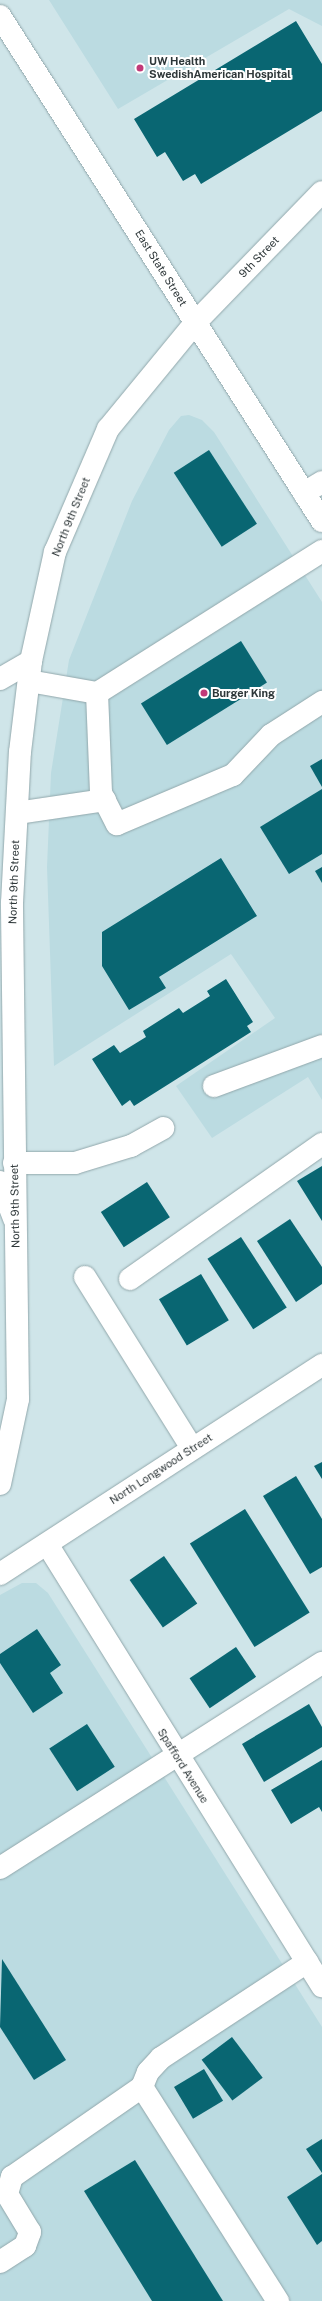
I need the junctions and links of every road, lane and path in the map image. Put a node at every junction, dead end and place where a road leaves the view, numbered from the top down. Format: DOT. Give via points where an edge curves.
graph roads {
  1 [pos="0,16"];
  2 [pos="322,192"];
  3 [pos="195,323"];
  4 [pos="313,488"];
  5 [pos="322,521"];
  6 [pos="322,551"];
  7 [pos="30,671"];
  8 [pos="0,679"];
  9 [pos="97,693"];
  10 [pos="322,702"];
  11 [pos="105,800"];
  12 [pos="17,813"];
  13 [pos="6,906"];
  14 [pos="322,1046"];
  15 [pos="214,1086"];
  16 [pos="163,1128"];
  17 [pos="322,1144"];
  18 [pos="14,1163"];
  19 [pos="0,1182"];
  20 [pos="14,1218"];
  21 [pos="85,1277"];
  22 [pos="130,1279"];
  23 [pos="322,1365"];
  24 [pos="192,1448"];
  25 [pos="0,1484"];
  26 [pos="47,1544"];
  27 [pos="0,1574"];
  28 [pos="322,1663"];
  29 [pos="178,1758"];
  30 [pos="0,1868"];
  31 [pos="307,1962"];
  32 [pos="322,1986"];
  33 [pos="142,2088"];
  34 [pos="0,2262"];
  35 [pos="278,2301"];
  1 -- 3 [label="main road, East State Street"];
  2 -- 3 [label="main road, 9th Street"];
  3 -- 4 [label="main road, East State Street"];
  3 -- 7 [label="main road, North 9th Street" via="108,429 55,552"];
  4 -- 5 [label="main road, East State Street"];
  6 -- 9 [label="main road"];
  7 -- 8 [label="main road"];
  7 -- 9 [label="main road"];
  7 -- 12 [label="main road, North 9th Street"];
  9 -- 11 [label="main road" via="101,794"];
  10 -- 11 [label="main road" via="271,735 233,775 118,824"];
  11 -- 12 [label="main road"];
  12 -- 13 [label="main road, North 9th Street"];
  13 -- 18 [label="main road, North 9th Street"];
  14 -- 15 [label="main road"];
  16 -- 18 [label="main road" via="132,1146 75,1163"];
  17 -- 22 [label="main road"];
  18 -- 20 [label="main road, North 9th Street"];
  19 -- 20 [label="main road"];
  20 -- 25 [label="main road, North 9th Street" via="18,1399"];
  21 -- 24 [label="main road"];
  23 -- 24 [label="main road, North Longwood Street"];
  24 -- 26 [label="main road, North Longwood Street"];
  26 -- 27 [label="main road, North Longwood Street"];
  26 -- 29 [label="main road, Spafford Avenue"];
  28 -- 29 [label="main road"];
  29 -- 30 [label="main road"];
  29 -- 31 [label="main road, Spafford Avenue"];
  31 -- 32 [label="main road, Spafford Avenue"];
  31 -- 33 [label="main road" via="161,2058 148,2072"];
  33 -- 34 [label="main road" via="12,2178 7,2194 30,2232 25,2246"];
  33 -- 35 [label="main road"];
}
